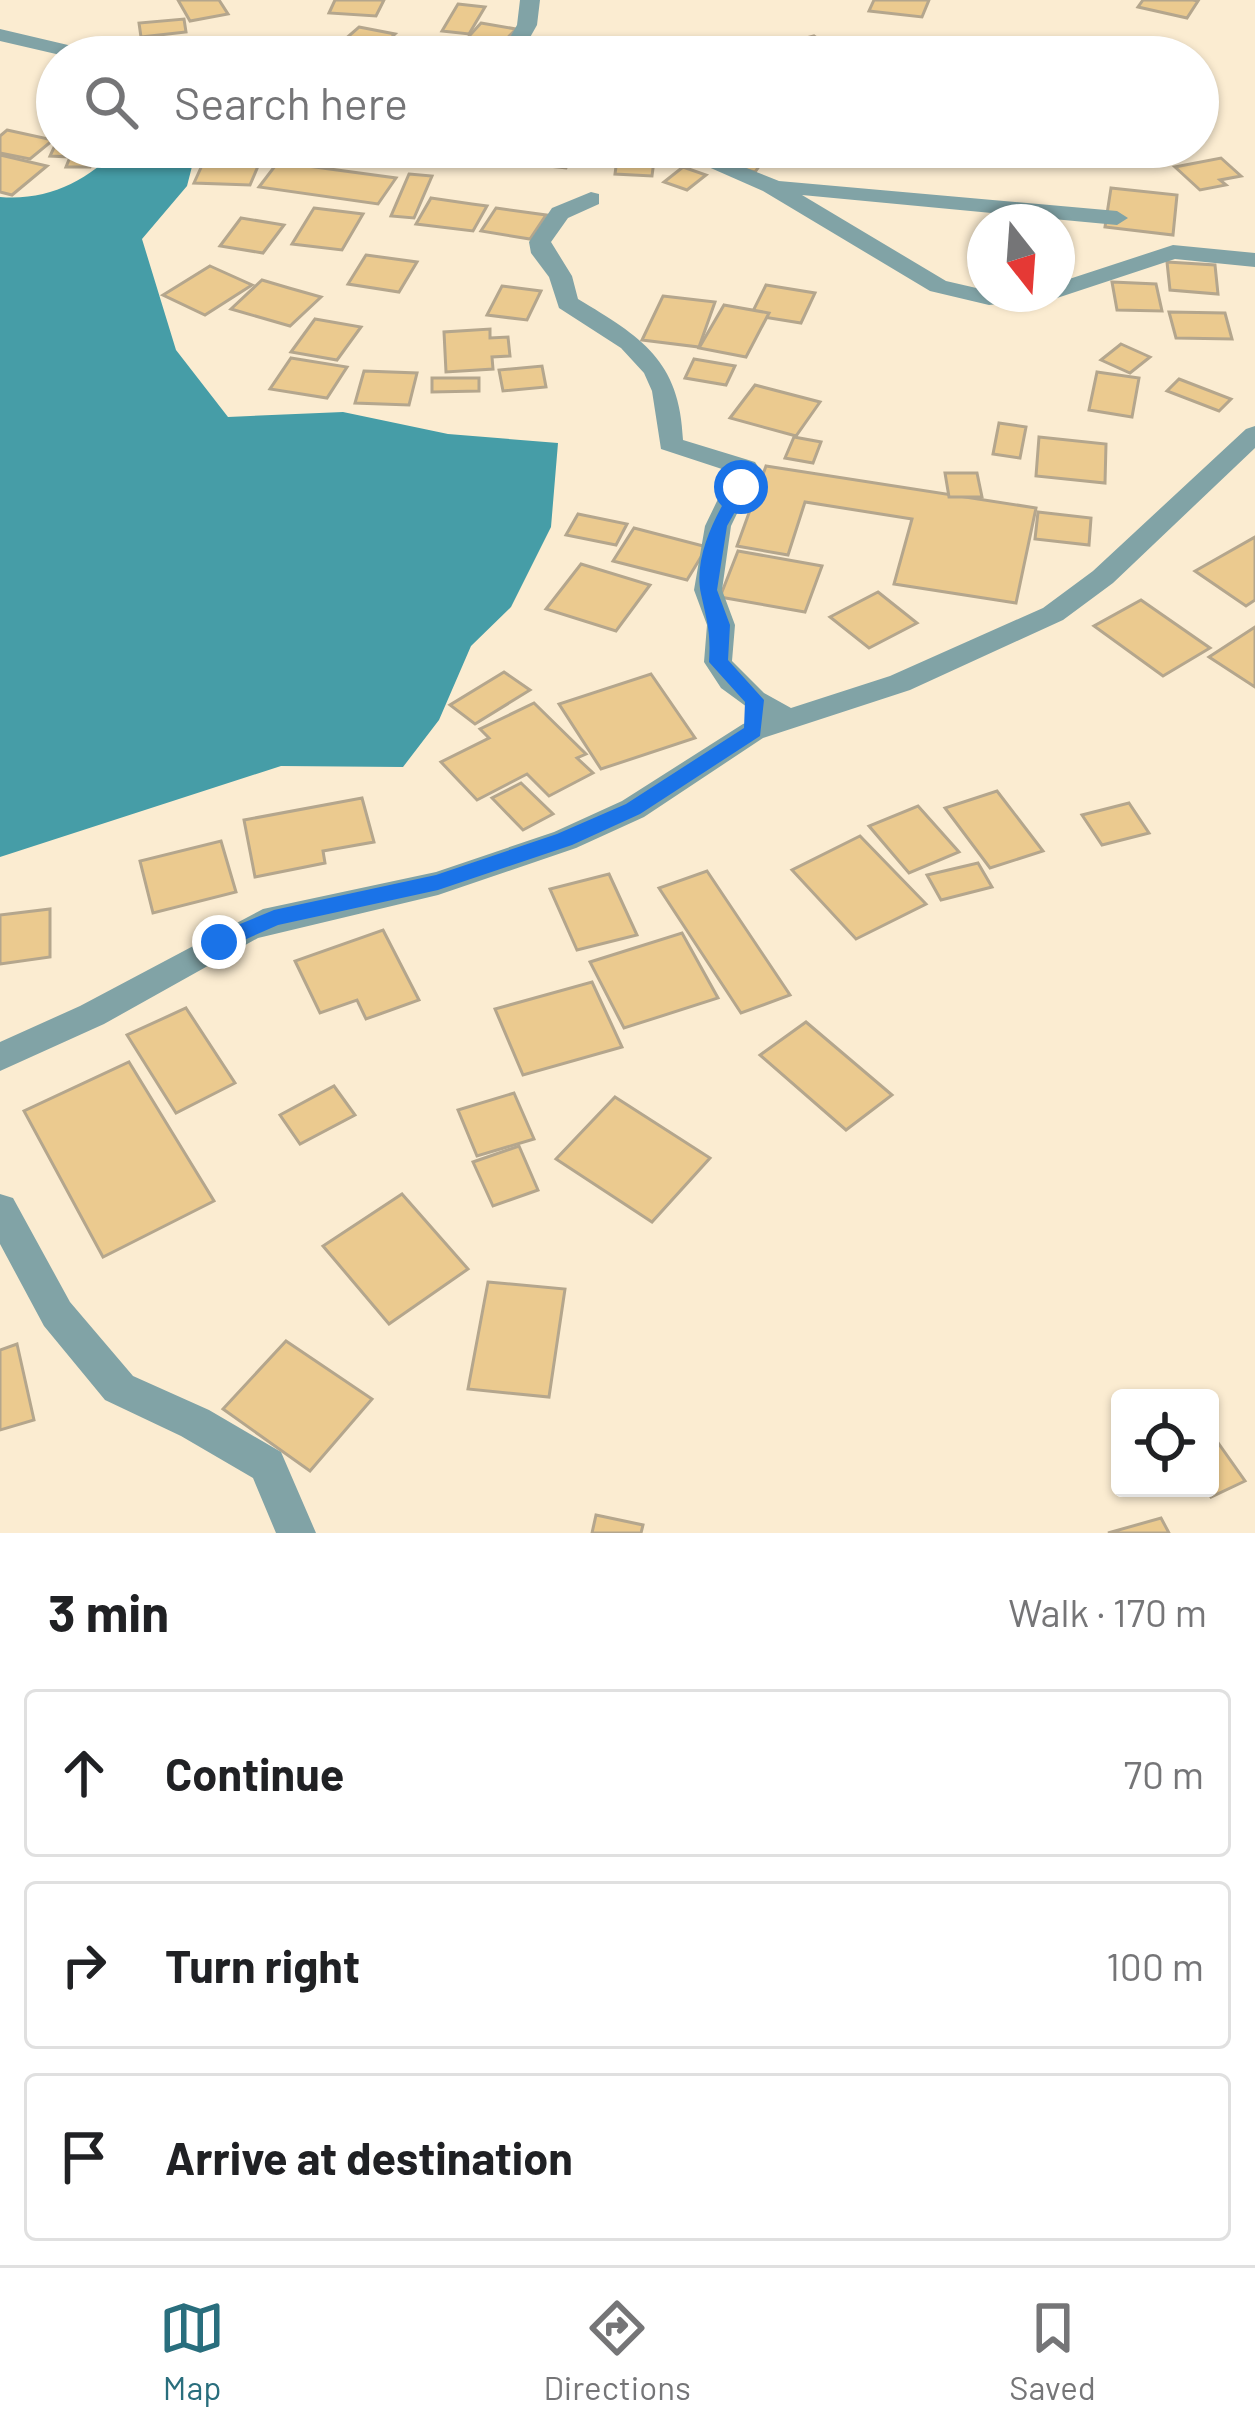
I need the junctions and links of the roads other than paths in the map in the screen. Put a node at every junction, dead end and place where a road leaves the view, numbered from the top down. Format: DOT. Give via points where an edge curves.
graph roads {
  1 [pos="530,0"];
  2 [pos="0,35"];
  3 [pos="521,36"];
  4 [pos="36,43"];
  5 [pos="726,168"];
  6 [pos="771,186"];
  7 [pos="591,199"];
  8 [pos="1117,218"];
  9 [pos="1255,260"];
  10 [pos="1075,285"];
  11 [pos="967,293"];
  12 [pos="1255,434"];
  13 [pos="754,716"];
  14 [pos="0,1058"];
  15 [pos="0,1209"];
  16 [pos="296,1533"];
  1 -- 3 [label="street"];
  2 -- 4 [label="street"];
  5 -- 6 [label="street"];
  6 -- 8 [label="street"];
  6 -- 11 [label="street" via="938,286"];
  7 -- 13 [label="street" via="560,213 540,242 567,303 633,343 662,379 670,444 746,468 718,526 708,590 721,625 718,662"];
  9 -- 10 [label="street" via="1173,252"];
  12 -- 13 [label="street" via="1053,614 900,683 787,718"];
  13 -- 14 [label="street" via="633,809 565,840 438,883 260,923"];
  15 -- 16 [label="street" via="57,1314 119,1388 267,1466"];
}
